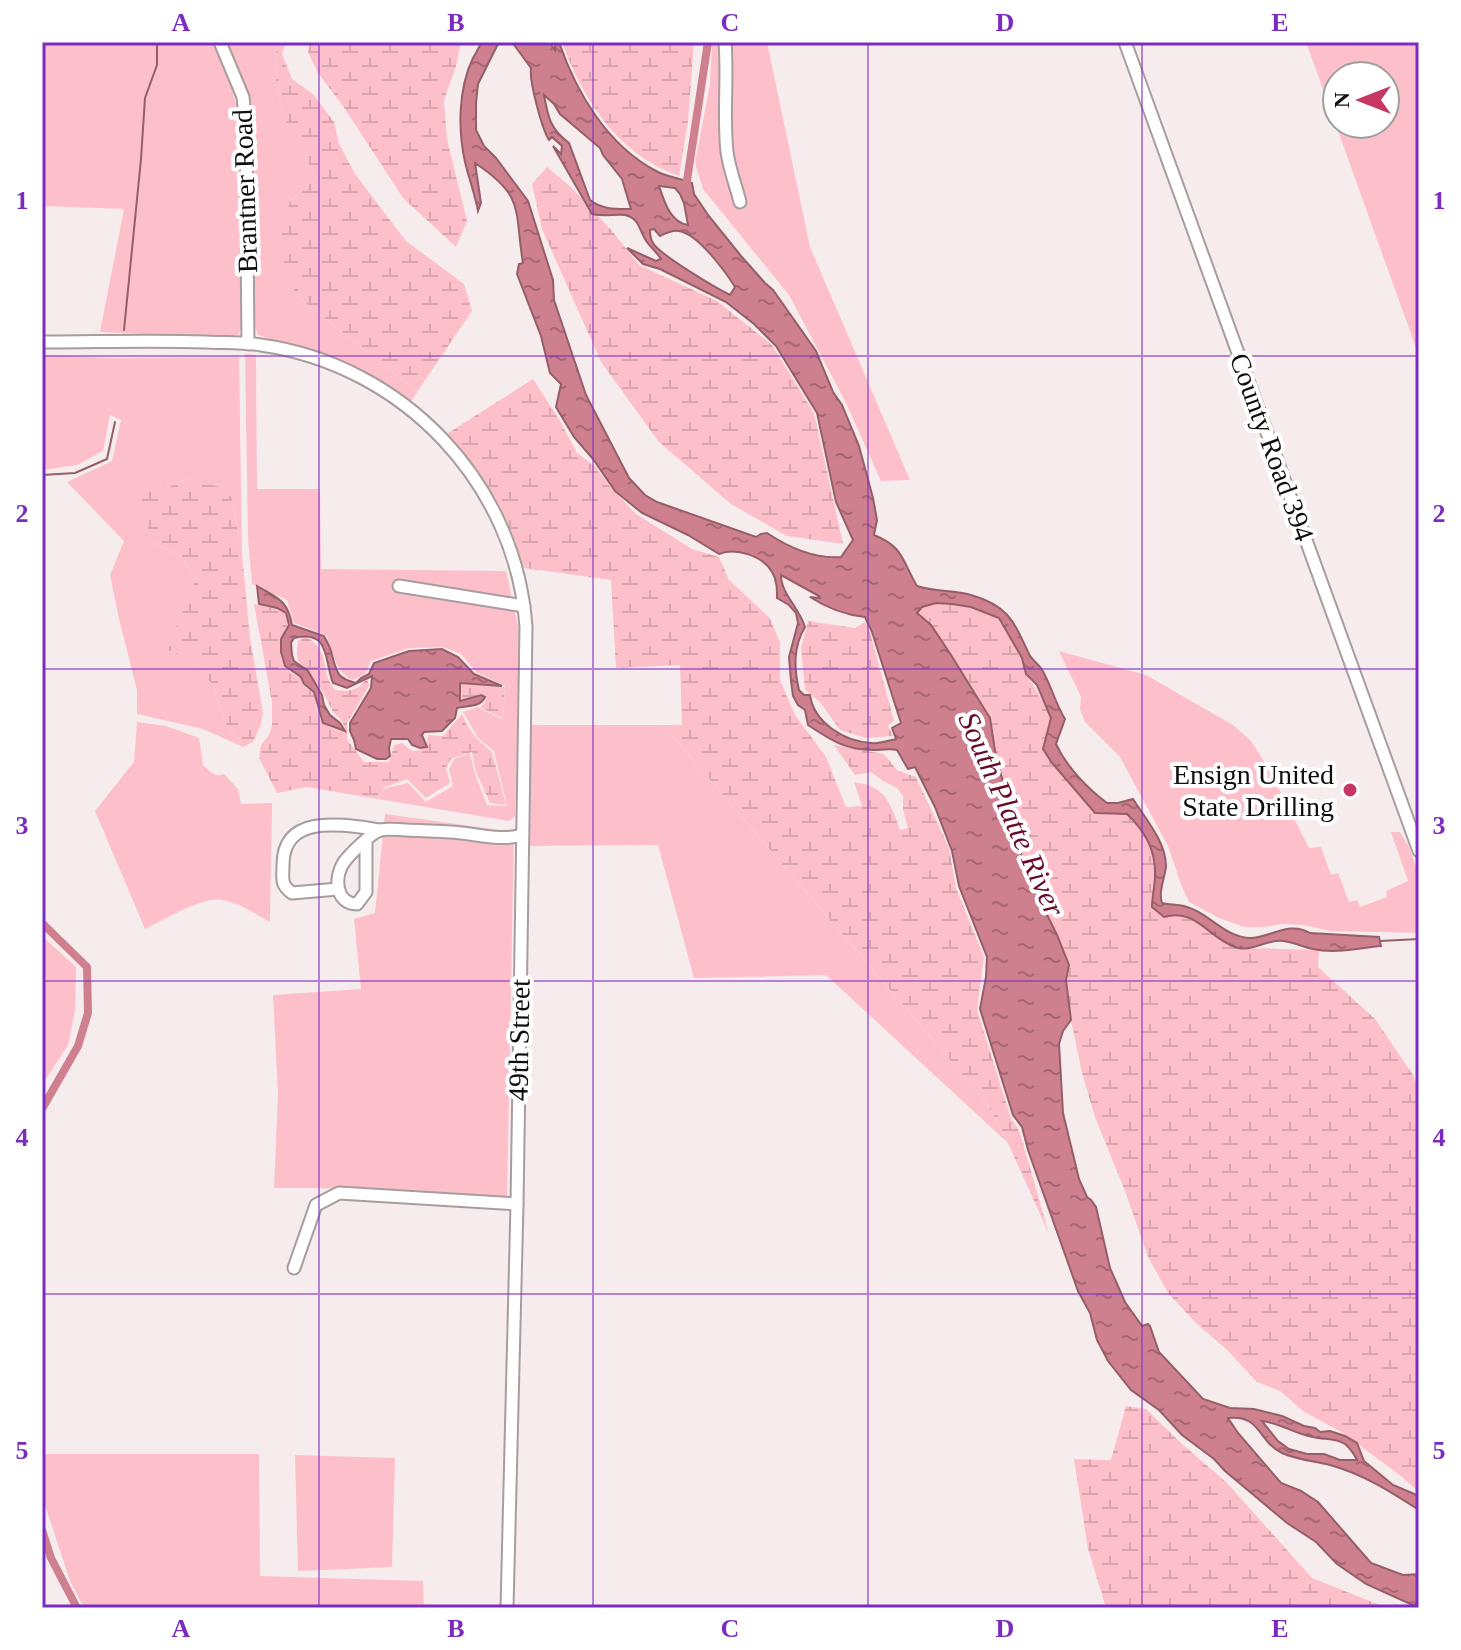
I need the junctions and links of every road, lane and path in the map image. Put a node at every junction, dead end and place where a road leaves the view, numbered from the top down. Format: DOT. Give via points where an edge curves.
graph roads {
  1 [pos="220,42"];
  2 [pos="725,42"];
  3 [pos="1125,42"];
  4 [pos="740,202"];
  5 [pos="42,342"];
  6 [pos="248,344"];
  7 [pos="399,586"];
  8 [pos="524,606"];
  9 [pos="380,830"];
  10 [pos="522,835"];
  11 [pos="366,841"];
  12 [pos="1419,851"];
  13 [pos="338,889"];
  14 [pos="517,1204"];
  15 [pos="294,1268"];
  16 [pos="507,1608"];
  1 -- 6 [label="street, Brantner Road" via="243,97 246,128"];
  2 -- 4 [label="street" via="727,153"];
  3 -- 12 [label="street, County Road 394"];
  5 -- 6 [label="street, 49th Street"];
  6 -- 8 [label="street, 49th Street" via="312,356 362,378 433,428 486,497 510,547"];
  7 -- 8 [label="street"];
  8 -- 10 [label="street, 49th Street"];
  9 -- 10 [label="street" via="489,838"];
  9 -- 11 [label="street"];
  9 -- 13 [label="street" via="309,826 288,843 283,858 286,888 292,893"];
  10 -- 14 [label="street, 49th Street"];
  11 -- 13 [label="street" via="345,861"];
  11 -- 13 [label="street" via="362,899 348,904"];
  14 -- 15 [label="street" via="339,1193 316,1205"];
  14 -- 16 [label="street, 49th Street"];
}
